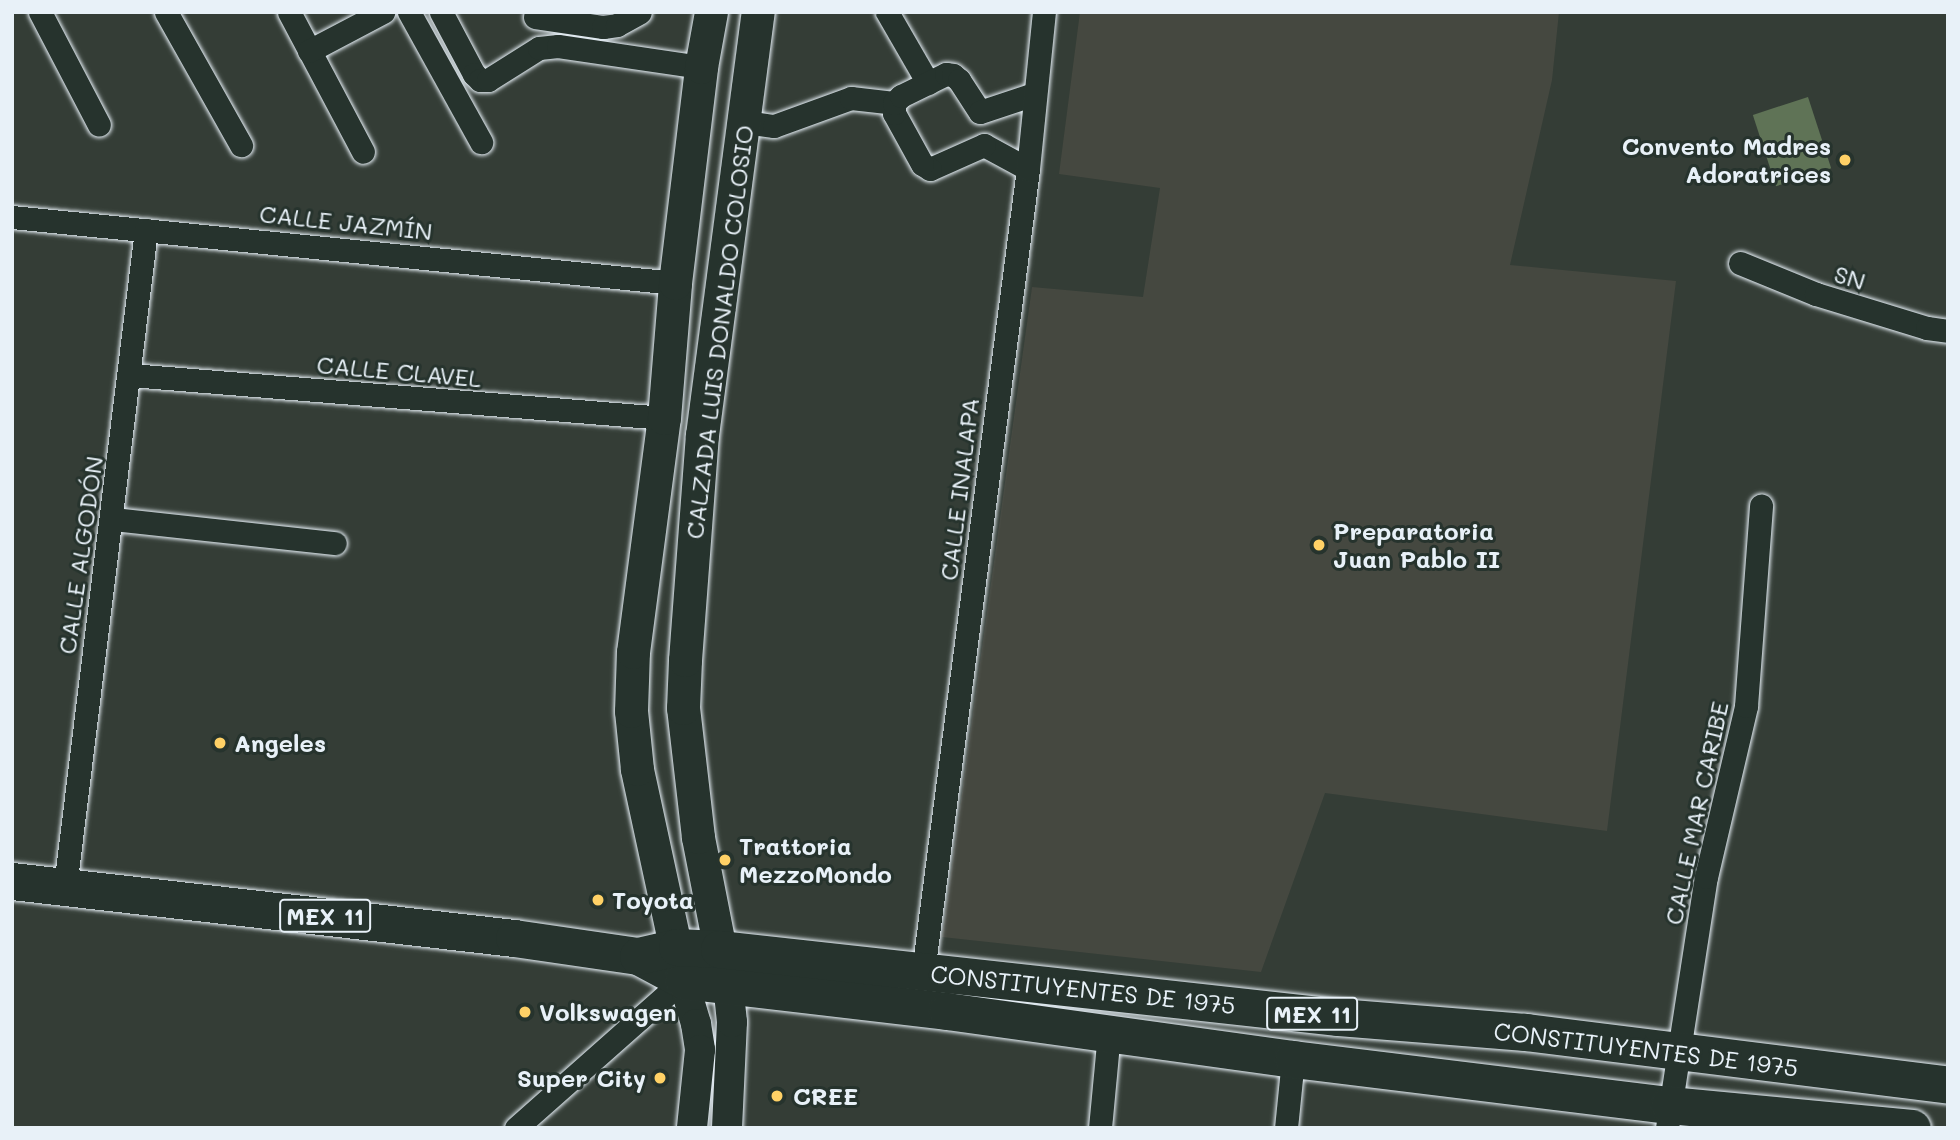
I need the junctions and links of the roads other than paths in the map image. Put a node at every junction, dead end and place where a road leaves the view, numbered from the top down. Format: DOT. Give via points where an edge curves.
graph roads {
  1 [pos="40,12"];
  2 [pos="166,12"];
  3 [pos="289,12"];
  4 [pos="383,12"];
  5 [pos="409,12"];
  6 [pos="441,12"];
  7 [pos="640,12"];
  8 [pos="711,12"];
  9 [pos="758,12"];
  10 [pos="887,12"];
  11 [pos="1044,12"];
  12 [pos="534,14"];
  13 [pos="539,48"];
  14 [pos="309,51"];
  15 [pos="701,67"];
  16 [pos="928,83"];
  17 [pos="1034,94"];
  18 [pos="894,103"];
  19 [pos="980,113"];
  20 [pos="745,122"];
  21 [pos="99,125"];
  22 [pos="481,142"];
  23 [pos="241,145"];
  24 [pos="984,145"];
  25 [pos="363,152"];
  26 [pos="1028,169"];
  27 [pos="12,217"];
  28 [pos="146,230"];
  29 [pos="1740,263"];
  30 [pos="675,283"];
  31 [pos="1948,331"];
  32 [pos="130,375"];
  33 [pos="664,418"];
  34 [pos="702,435"];
  35 [pos="1761,506"];
  36 [pos="113,519"];
  37 [pos="335,543"];
  38 [pos="12,881"];
  39 [pos="65,887"];
  40 [pos="719,949"];
  41 [pos="680,964"];
  42 [pos="923,972"];
  43 [pos="728,984"];
  44 [pos="1110,1033"];
  45 [pos="1679,1054"];
  46 [pos="1293,1059"];
  47 [pos="1948,1086"];
  48 [pos="1668,1116"];
  49 [pos="516,1128"];
  50 [pos="692,1128"];
  51 [pos="727,1128"];
  52 [pos="1100,1128"];
  53 [pos="1286,1128"];
  54 [pos="1912,1128"];
  1 -- 21 [label="street"];
  2 -- 23 [label="street"];
  3 -- 14 [label="street"];
  4 -- 14 [label="street"];
  5 -- 22 [label="street"];
  6 -- 13 [label="street" via="480,80 488,80"];
  7 -- 12 [label="street" via="603,27"];
  8 -- 15 [label="main road, CALZADA LUIS DONALDO COLOSIO"];
  9 -- 20 [label="main road, CALZADA LUIS DONALDO COLOSIO"];
  10 -- 16 [label="street"];
  11 -- 17 [label="street, CALLE INALAPA"];
  12 -- 13 [label="street"];
  13 -- 15 [label="street" via="558,46"];
  14 -- 25 [label="street"];
  15 -- 30 [label="main road, CALZADA LUIS DONALDO COLOSIO"];
  16 -- 18 [label="street"];
  16 -- 19 [label="street" via="953,75"];
  17 -- 19 [label="street"];
  17 -- 26 [label="street, CALLE INALAPA"];
  18 -- 20 [label="street" via="851,98 774,126"];
  18 -- 24 [label="street" via="894,113 922,164 930,169"];
  19 -- 24 [label="street"];
  20 -- 34 [label="main road, CALZADA LUIS DONALDO COLOSIO"];
  24 -- 26 [label="street"];
  26 -- 42 [label="street, CALLE INALAPA"];
  27 -- 28 [label="street, CALLE JAZMÍN"];
  28 -- 30 [label="street, CALLE JAZMÍN"];
  28 -- 32 [label="street, CALLE ALGODÓN"];
  29 -- 31 [label="street, SN" via="1816,294"];
  30 -- 33 [label="main road, CALZADA LUIS DONALDO COLOSIO"];
  32 -- 33 [label="street, CALLE CLAVEL"];
  32 -- 36 [label="street, CALLE ALGODÓN"];
  33 -- 34 [label="street"];
  33 -- 41 [label="main road, CALZADA LUIS DONALDO COLOSIO" via="633,652 631,711 637,769"];
  34 -- 40 [label="main road, CALZADA LUIS DONALDO COLOSIO" via="684,708 698,837"];
  35 -- 45 [label="street, CALLE MAR CARIBE" via="1746,706 1706,877"];
  36 -- 37 [label="street"];
  36 -- 39 [label="street, CALLE ALGODÓN"];
  38 -- 39 [label="main road, MEX 11"];
  39 -- 41 [label="main road, MEX 11" via="514,938"];
  40 -- 41 [label="main road, CONSTITUYENTES DE 1975 / MEX 11"];
  40 -- 42 [label="main road, CONSTITUYENTES DE 1975 / MEX 11"];
  40 -- 43 [label="main road, CALZADA LUIS DONALDO COLOSIO"];
  41 -- 43 [label="main road, MEX 11"];
  41 -- 49 [label="street"];
  41 -- 50 [label="street" via="700,1050"];
  42 -- 45 [label="main road, CONSTITUYENTES DE 1975 / MEX 11" via="1338,1017 1525,1032"];
  43 -- 44 [label="main road, CONSTITUYENTES DE 1975 / MEX 11"];
  43 -- 51 [label="street" via="732,1022"];
  44 -- 46 [label="main road, CONSTITUYENTES DE 1975 / MEX 11"];
  44 -- 52 [label="street"];
  45 -- 47 [label="main road, CONSTITUYENTES DE 1975 / MEX 11"];
  45 -- 48 [label="street, CALLE MAR CARIBE"];
  46 -- 48 [label="main road, CONSTITUYENTES DE 1975 / MEX 11"];
  46 -- 53 [label="street"];
  48 -- 54 [label="main road, CONSTITUYENTES DE 1975 / MEX 11"];
}
